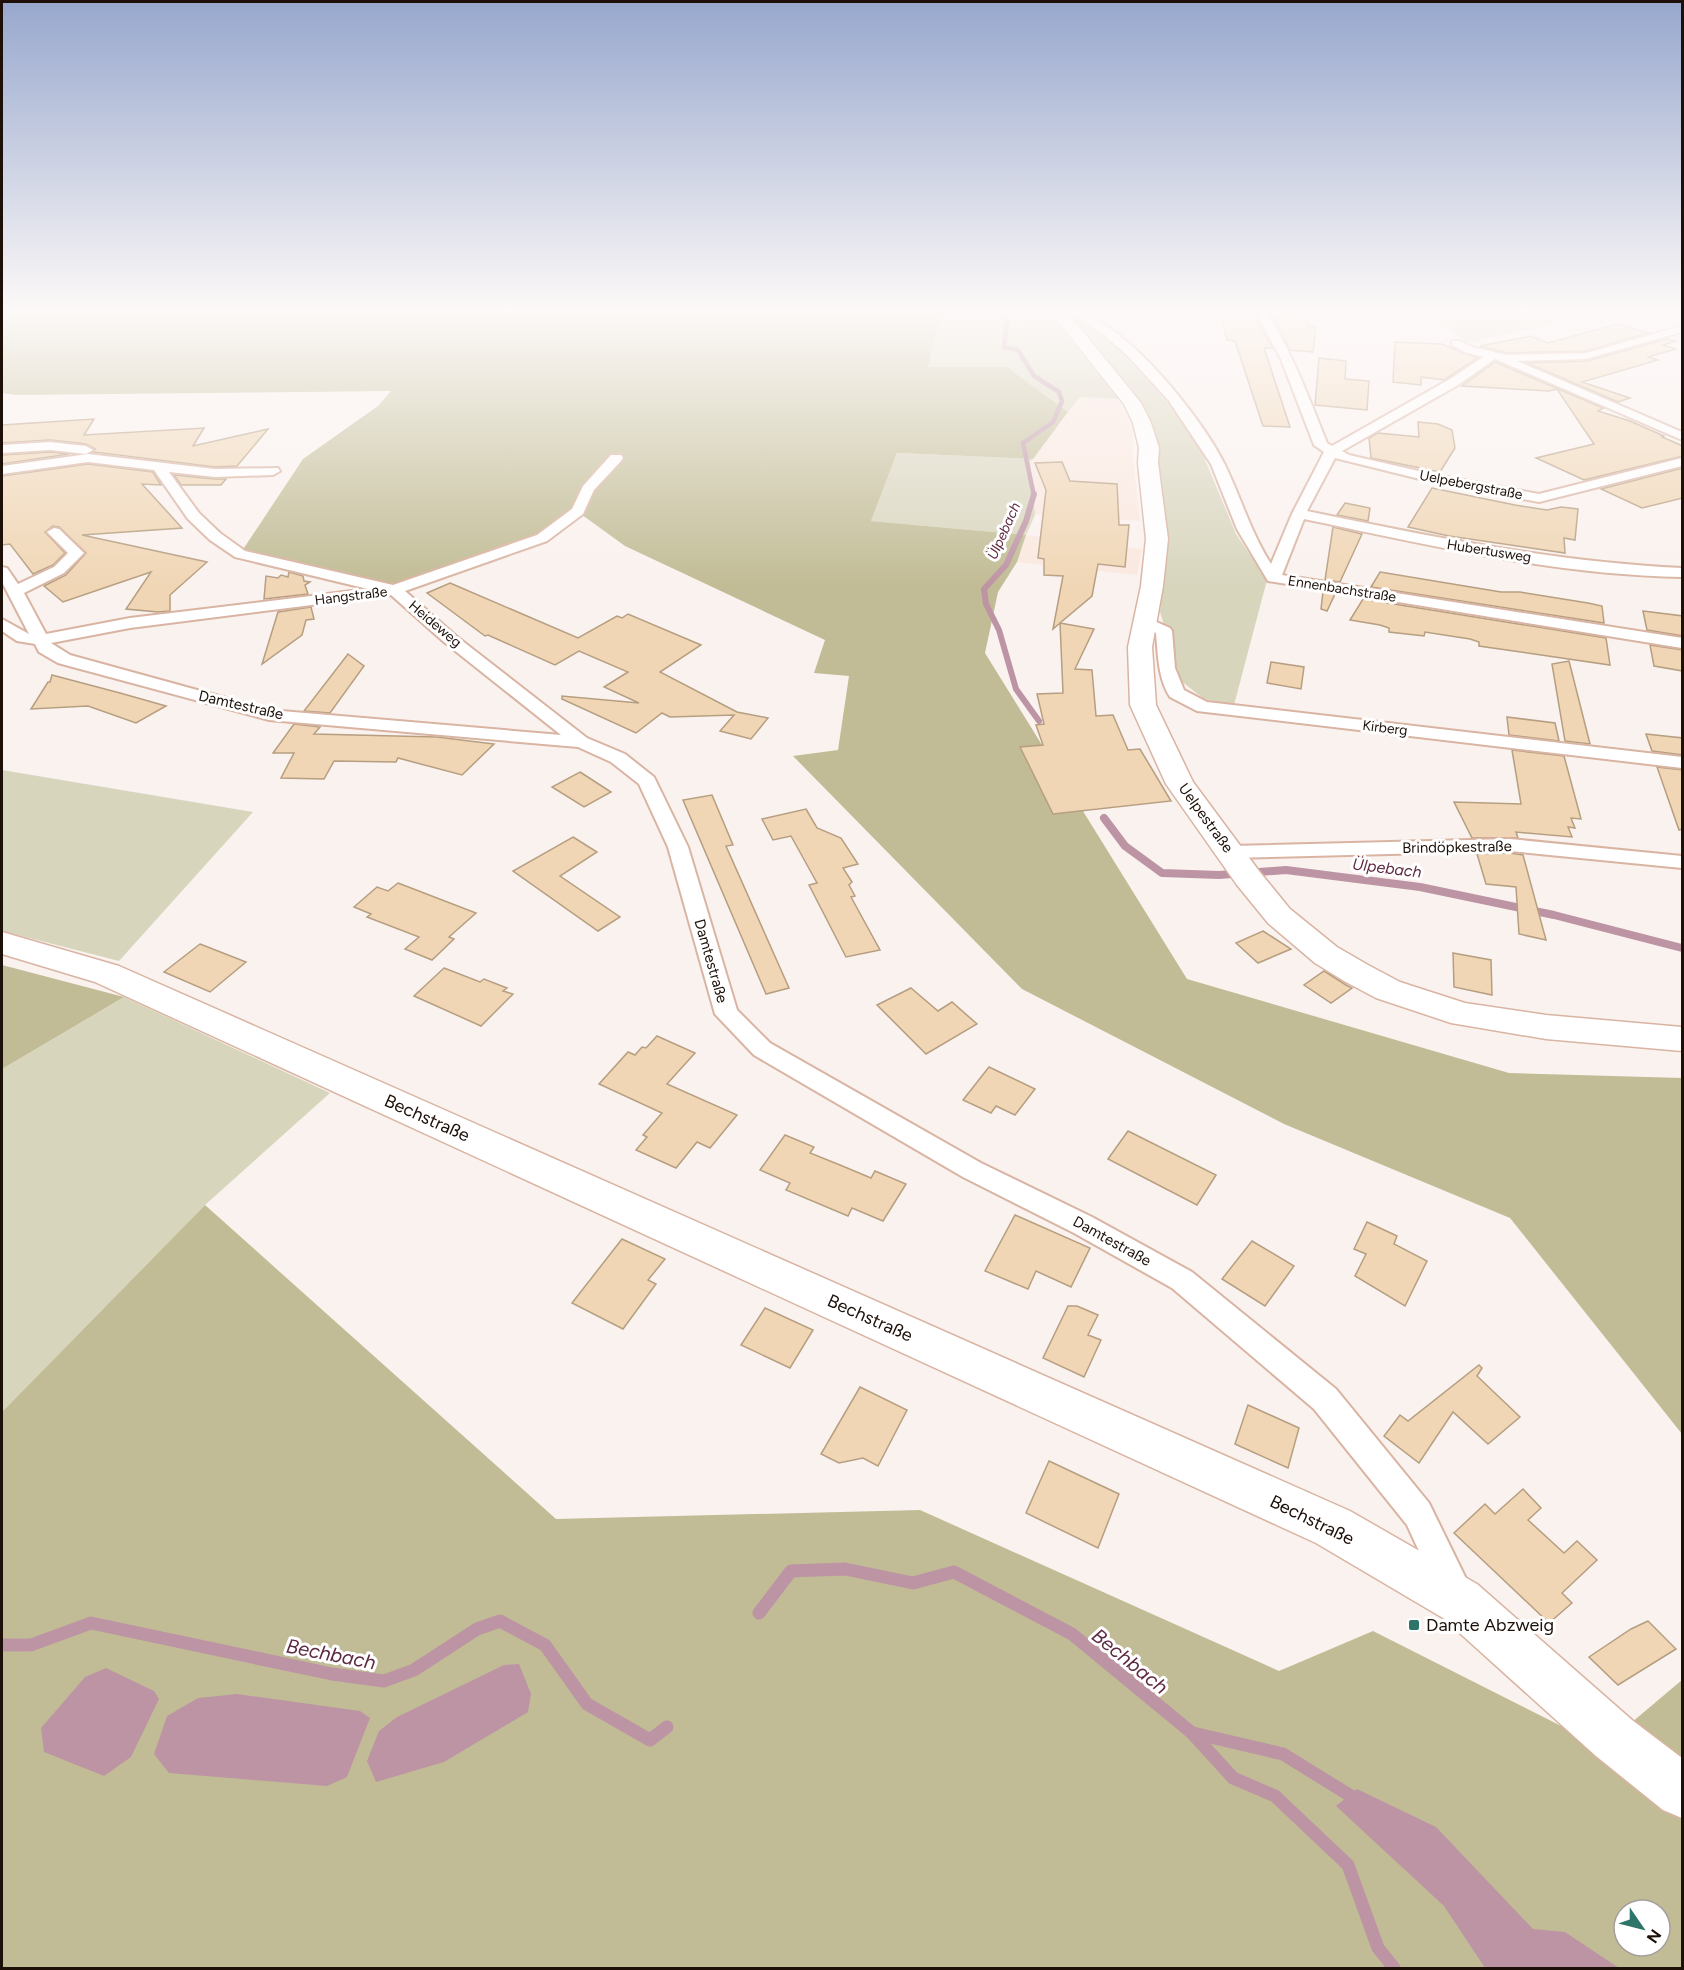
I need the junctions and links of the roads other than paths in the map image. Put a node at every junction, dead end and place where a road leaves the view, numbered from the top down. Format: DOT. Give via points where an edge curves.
graph roads {
  1 [pos="1132,403"];
  2 [pos="1177,403"];
  3 [pos="1305,403"];
  4 [pos="1417,403"];
  5 [pos="1605,403"];
  6 [pos="1683,436"];
  7 [pos="2,449"];
  8 [pos="1331,452"];
  9 [pos="88,458"];
  10 [pos="616,458"];
  11 [pos="1683,462"];
  12 [pos="159,466"];
  13 [pos="2,470"];
  14 [pos="273,471"];
  15 [pos="1299,514"];
  16 [pos="54,532"];
  17 [pos="2,571"];
  18 [pos="1683,573"];
  19 [pos="1273,579"];
  20 [pos="394,590"];
  21 [pos="15,591"];
  22 [pos="1143,621"];
  23 [pos="2,624"];
  24 [pos="42,640"];
  25 [pos="1683,643"];
  26 [pos="581,742"];
  27 [pos="1683,763"];
  28 [pos="1683,862"];
  29 [pos="1239,864"];
  30 [pos="2,943"];
  31 [pos="1683,1039"];
  32 [pos="1460,1601"];
  33 [pos="1683,1791"];
  1 -- 22 [label="main road, Uelpestraße" via="1149,448 1156,539 1152,586"];
  2 -- 19 [label="street, Ennenbachstraße" via="1219,466 1255,553"];
  3 -- 8 [label="street" via="1321,445"];
  4 -- 8 [label="street"];
  5 -- 6 [label="street"];
  7 -- 9 [label="street" via="50,446 88,450"];
  8 -- 11 [label="street, Uelpebergstraße" via="1436,479 1539,498"];
  8 -- 15 [label="street"];
  9 -- 12 [label="street"];
  9 -- 13 [label="street"];
  10 -- 20 [label="street, Hangstraße" via="588,489 578,511 542,538"];
  12 -- 14 [label="street" via="215,473"];
  12 -- 20 [label="street, Heideweg" via="174,495 221,543 240,554"];
  15 -- 18 [label="street, Hubertusweg" via="1450,546 1618,570"];
  15 -- 19 [label="street"];
  16 -- 21 [label="street" via="77,553 59,570"];
  17 -- 21 [label="street, Damtestraße"];
  19 -- 25 [label="street, Ennenbachstraße"];
  20 -- 24 [label="street, Hangstraße" via="130,623"];
  20 -- 26 [label="street, Heideweg"];
  21 -- 24 [label="street, Damtestraße"];
  22 -- 27 [label="street, Kirberg" via="1164,631 1167,668 1176,693 1203,708"];
  22 -- 29 [label="main road, Uelpestraße" via="1143,705 1180,784"];
  23 -- 24 [label="street" via="23,638"];
  24 -- 26 [label="street, Damtestraße" via="45,648 64,659 269,715"];
  26 -- 32 [label="street, Damtestraße" via="618,758 647,781 678,847 727,1014 762,1049 972,1170 1182,1280 1324,1399 1418,1514"];
  28 -- 29 [label="street, Brindöpkestraße" via="1510,845"];
  29 -- 31 [label="main road, Uelpestraße" via="1279,916 1326,955 1388,990 1463,1015"];
  30 -- 32 [label="main road, Bechstraße" via="107,974 341,1079 1333,1527"];
  32 -- 33 [label="main road, Bechstraße" via="1614,1738"];
}
